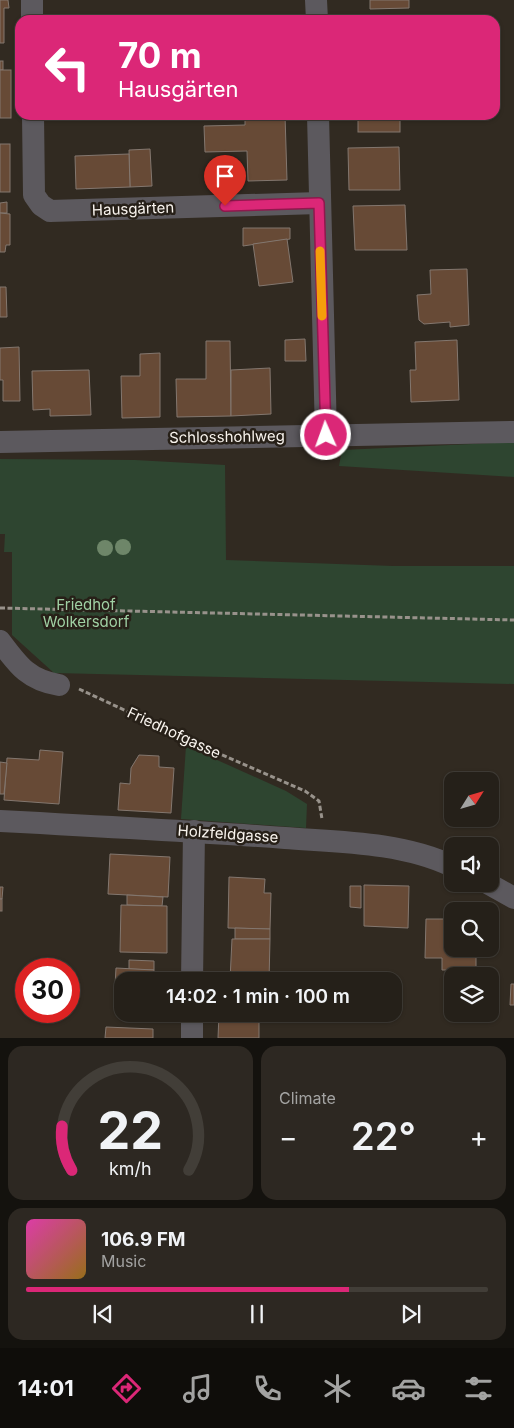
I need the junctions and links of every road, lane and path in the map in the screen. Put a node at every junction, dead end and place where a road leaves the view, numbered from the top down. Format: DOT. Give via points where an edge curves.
graph roads {
  1 [pos="32,0"];
  2 [pos="316,0"];
  3 [pos="32,15"];
  4 [pos="317,15"];
  5 [pos="33,120"];
  6 [pos="318,120"];
  7 [pos="319,203"];
  8 [pos="514,432"];
  9 [pos="326,435"];
  10 [pos="0,442"];
  11 [pos="0,608"];
  12 [pos="514,620"];
  13 [pos="0,641"];
  14 [pos="59,685"];
  15 [pos="0,821"];
  16 [pos="194,831"];
  17 [pos="323,841"];
  18 [pos="444,864"];
  19 [pos="499,890"];
  20 [pos="514,898"];
  21 [pos="192,972"];
  22 [pos="192,1022"];
  23 [pos="192,1038"];
  1 -- 3 [label="street"];
  2 -- 4 [label="street"];
  5 -- 7 [label="street, Hausgärten" via="34,195 41,206 50,211"];
  6 -- 7 [label="street"];
  7 -- 9 [label="street"];
  8 -- 9 [label="street, Schlosshohlweg"];
  9 -- 10 [label="street, Schlosshohlweg"];
  11 -- 12 [label="path"];
  13 -- 14 [label="street" via="20,668 42,682"];
  14 -- 17 [label="path, Friedhofgasse" via="80,689 204,748 305,791 319,801"];
  15 -- 16 [label="street, Holzfeldgasse"];
  16 -- 17 [label="street, Holzfeldgasse"];
  16 -- 21 [label="street"];
  17 -- 18 [label="street, Holzfeldgasse" via="403,851"];
  19 -- 20 [label="street"];
  22 -- 23 [label="street"];
}
